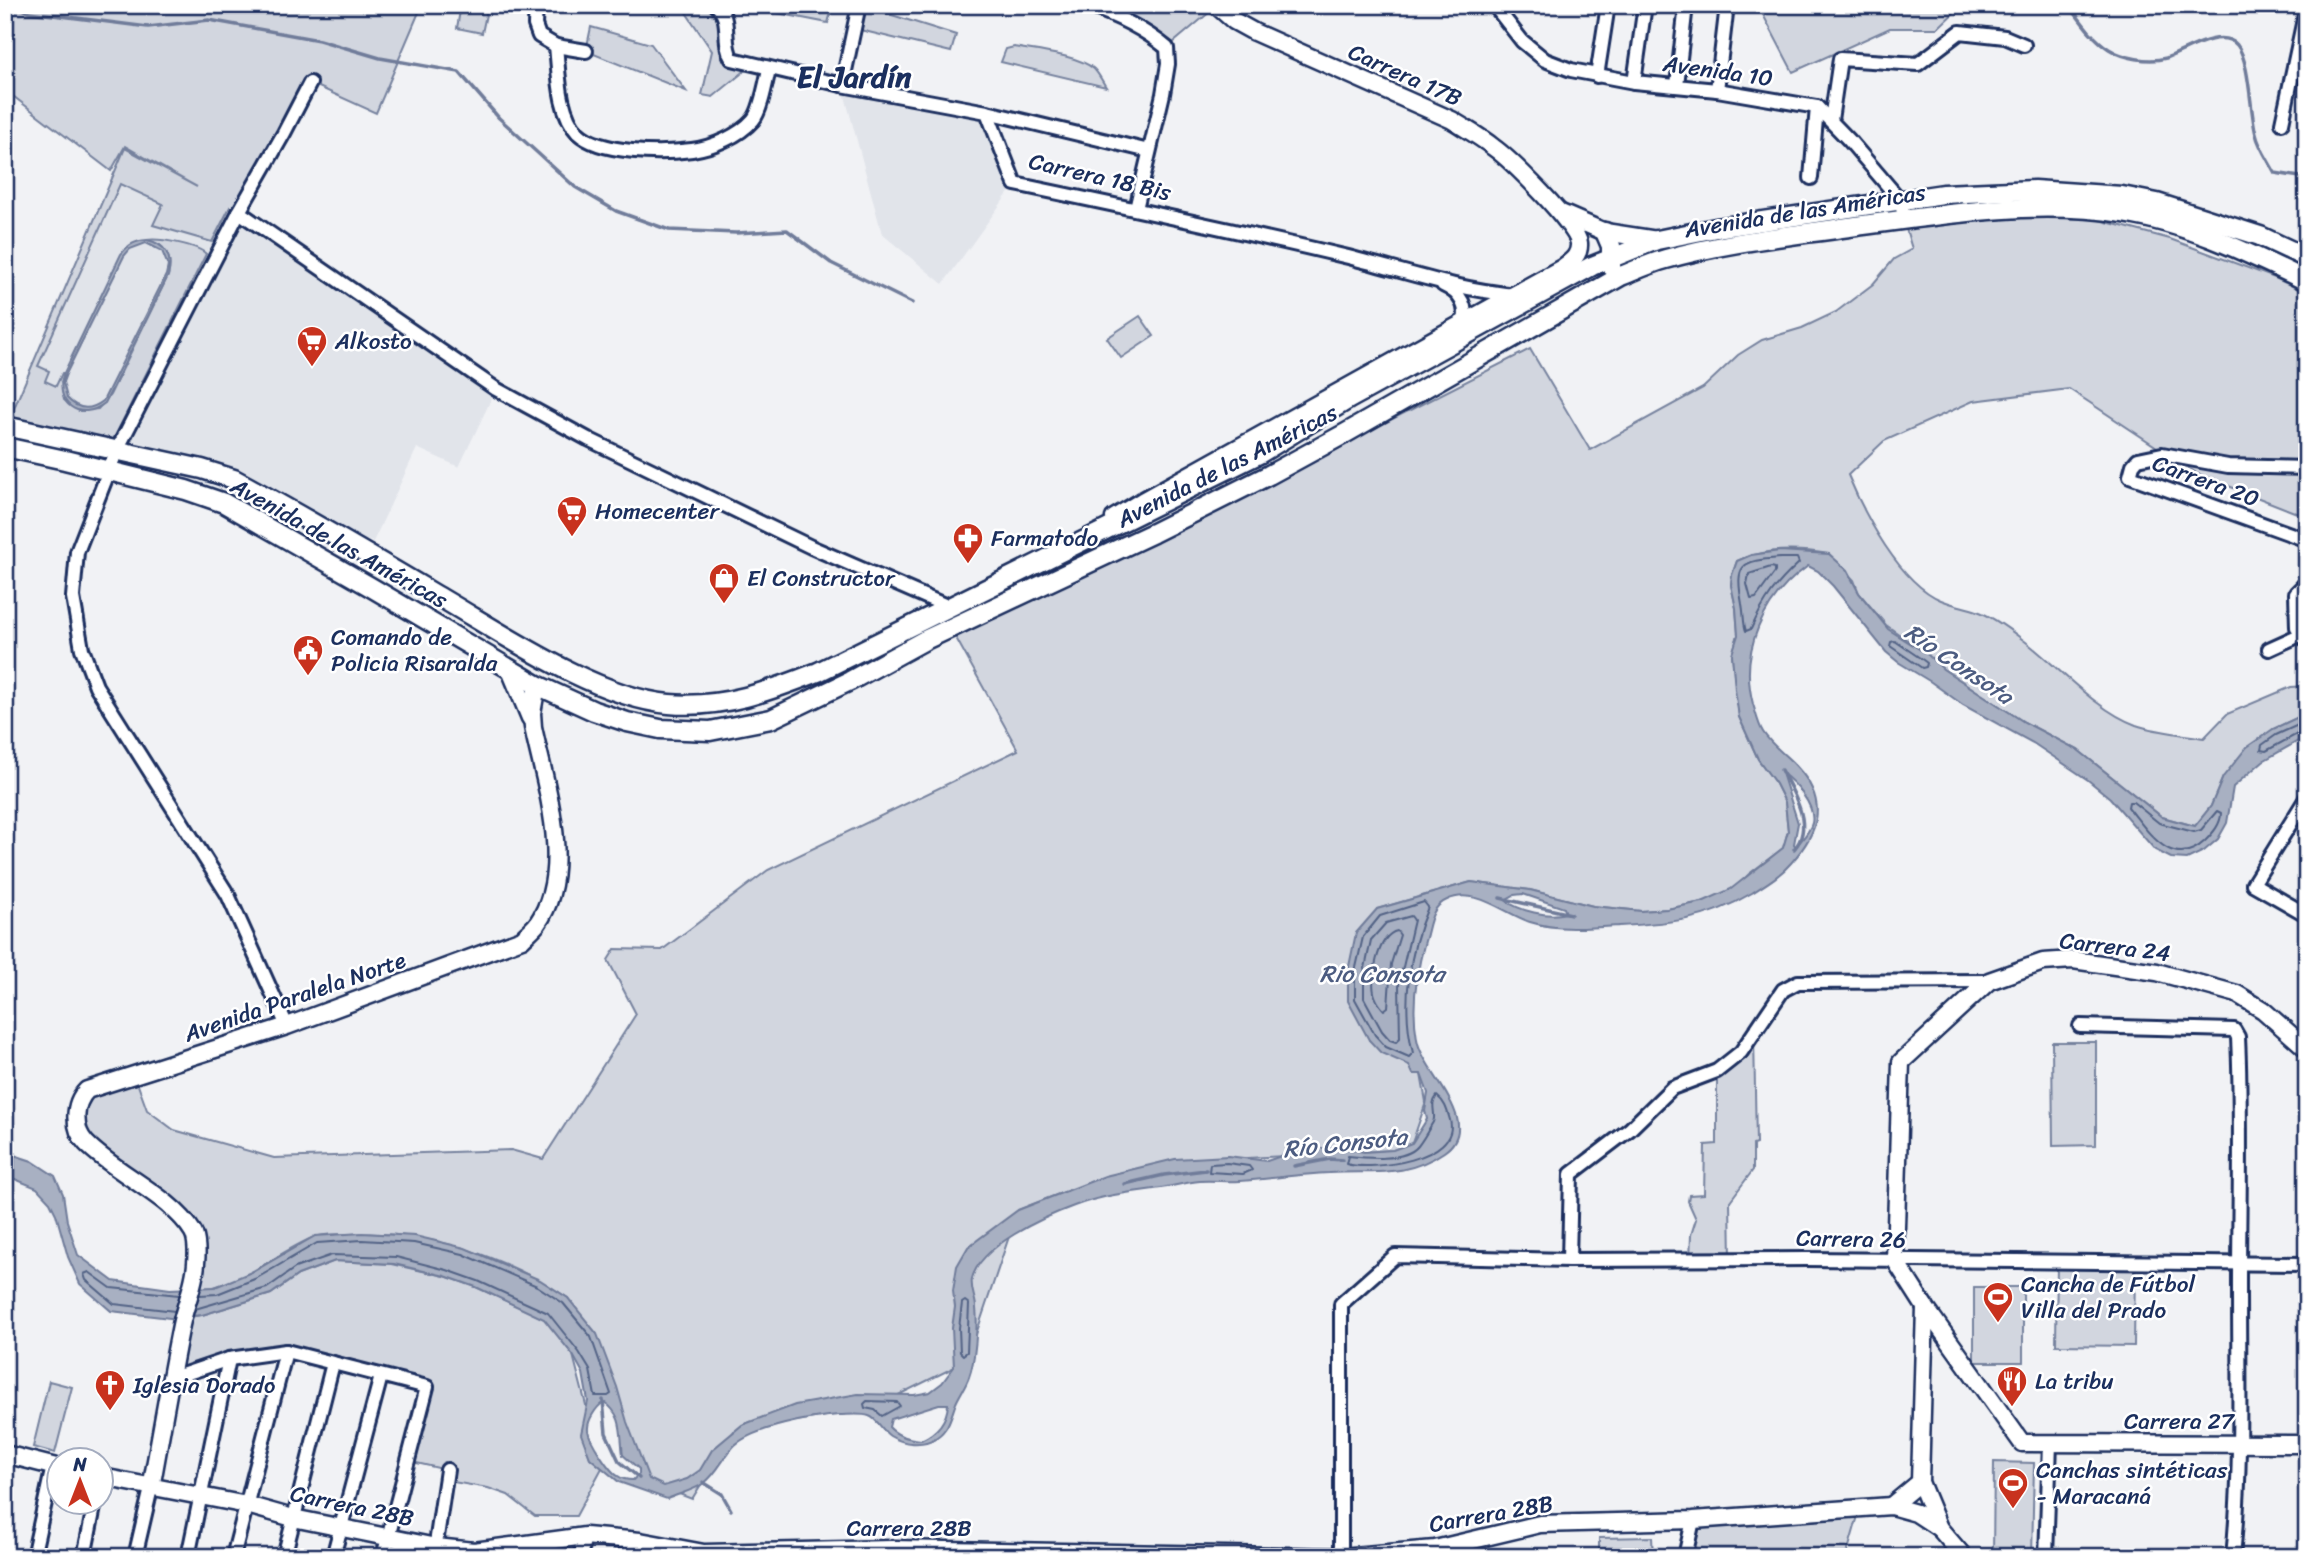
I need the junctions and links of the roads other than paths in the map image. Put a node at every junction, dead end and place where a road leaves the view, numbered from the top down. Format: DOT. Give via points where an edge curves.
graph roads {
  1 [pos="536,5"];
  2 [pos="716,5"];
  3 [pos="859,5"];
  4 [pos="1086,5"];
  5 [pos="1216,5"];
  6 [pos="1494,5"];
  7 [pos="1608,5"];
  8 [pos="1645,5"];
  9 [pos="1686,5"];
  10 [pos="1727,5"];
  11 [pos="2306,5"];
  12 [pos="2024,45"];
  13 [pos="556,46"];
  14 [pos="586,51"];
  15 [pos="769,69"];
  16 [pos="1597,76"];
  17 [pos="1634,82"];
  18 [pos="310,83"];
  19 [pos="842,85"];
  20 [pos="1677,85"];
  21 [pos="1717,90"];
  22 [pos="1817,107"];
  23 [pos="987,112"];
  24 [pos="1831,120"];
  25 [pos="2282,123"];
  26 [pos="1149,152"];
  27 [pos="1811,178"];
  28 [pos="1900,201"];
  29 [pos="1136,209"];
  30 [pos="239,212"];
  31 [pos="1559,212"];
  32 [pos="1905,220"];
  33 [pos="1605,232"];
  34 [pos="1657,240"];
  35 [pos="1612,258"];
  36 [pos="2307,258"];
  37 [pos="2307,281"];
  38 [pos="1436,282"];
  39 [pos="1512,295"];
  40 [pos="1537,296"];
  41 [pos="1549,317"];
  42 [pos="1465,322"];
  43 [pos="1455,341"];
  44 [pos="5,426"];
  45 [pos="1346,433"];
  46 [pos="5,447"];
  47 [pos="117,450"];
  48 [pos="2307,468"];
  49 [pos="108,471"];
  50 [pos="2307,540"];
  51 [pos="1076,545"];
  52 [pos="2307,582"];
  53 [pos="949,607"];
  54 [pos="2304,637"];
  55 [pos="925,640"];
  56 [pos="2269,649"];
  57 [pos="510,670"];
  58 [pos="537,685"];
  59 [pos="533,727"];
  60 [pos="2307,797"];
  61 [pos="2307,915"];
  62 [pos="1989,981"];
  63 [pos="287,1026"];
  64 [pos="2080,1026"];
  65 [pos="2307,1049"];
  66 [pos="1569,1259"];
  67 [pos="1895,1260"];
  68 [pos="2239,1264"];
  69 [pos="2307,1264"];
  70 [pos="1925,1307"];
  71 [pos="286,1351"];
  72 [pos="229,1359"];
  73 [pos="332,1363"];
  74 [pos="381,1376"];
  75 [pos="170,1379"];
  76 [pos="2050,1443"];
  77 [pos="2239,1443"];
  78 [pos="2307,1444"];
  79 [pos="5,1454"];
  80 [pos="46,1464"];
  81 [pos="447,1471"];
  82 [pos="116,1480"];
  83 [pos="1920,1482"];
  84 [pos="151,1488"];
  85 [pos="202,1497"];
  86 [pos="247,1505"];
  87 [pos="46,1506"];
  88 [pos="1891,1506"];
  89 [pos="92,1516"];
  90 [pos="293,1518"];
  91 [pos="1693,1520"];
  92 [pos="342,1527"];
  93 [pos="1939,1528"];
  94 [pos="387,1536"];
  95 [pos="584,1536"];
  96 [pos="638,1549"];
  97 [pos="525,1550"];
  98 [pos="435,1552"];
  99 [pos="473,1554"];
  100 [pos="1014,1554"];
  101 [pos="33,1557"];
  102 [pos="84,1557"];
  103 [pos="135,1557"];
  104 [pos="188,1557"];
  105 [pos="233,1557"];
  106 [pos="284,1557"];
  107 [pos="333,1557"];
  108 [pos="383,1557"];
  109 [pos="580,1557"];
  110 [pos="1341,1557"];
  111 [pos="1685,1557"];
  112 [pos="1964,1557"];
  113 [pos="2046,1557"];
  114 [pos="2233,1557"];
  1 -- 13 [label="street" via="539,36"];
  2 -- 15 [label="street" via="725,16 726,50 732,59"];
  3 -- 19 [label="street"];
  4 -- 26 [label="street" via="1114,14 1167,48 1163,94"];
  5 -- 31 [label="street, Carrera 17B" via="1254,32 1452,120 1496,149"];
  6 -- 16 [label="street, Avenida 10" via="1522,41 1545,60"];
  7 -- 16 [label="street"];
  8 -- 17 [label="street"];
  9 -- 20 [label="street"];
  10 -- 21 [label="street"];
  11 -- 25 [label="street"];
  12 -- 24 [label="street" via="2005,37 1960,32 1918,64 1840,59"];
  13 -- 14 [label="street"];
  13 -- 15 [label="street" via="561,93 577,132 593,143 620,149 693,150 737,134 756,118"];
  15 -- 19 [label="street"];
  16 -- 17 [label="street, Avenida 10"];
  17 -- 20 [label="street, Avenida 10"];
  18 -- 30 [label="street"];
  19 -- 23 [label="street"];
  20 -- 21 [label="street, Avenida 10"];
  21 -- 22 [label="street, Avenida 10"];
  22 -- 24 [label="street"];
  22 -- 27 [label="street"];
  23 -- 26 [label="street"];
  23 -- 29 [label="street, Carrera 18 Bis" via="1016,184"];
  24 -- 28 [label="street"];
  26 -- 29 [label="street"];
  28 -- 32 [label="street"];
  28 -- 34 [label="main road, Avenida de las Américas"];
  28 -- 36 [label="main road, Avenida de las Américas" via="1993,191 2122,196 2260,236"];
  29 -- 38 [label="street, Carrera 18 Bis"];
  30 -- 47 [label="street"];
  30 -- 53 [label="street" via="496,389 776,530"];
  31 -- 33 [label="street, Carrera 17B"];
  31 -- 39 [label="street, Carrera 17B" via="1577,237 1576,258"];
  32 -- 37 [label="main road, Avenida de las Américas" via="1997,209 2122,213 2227,243"];
  32 -- 41 [label="main road, Avenida de las Américas" via="1720,246 1664,259 1621,276"];
  33 -- 34 [label="street, Carrera 17B"];
  33 -- 35 [label="main road"];
  34 -- 35 [label="main road, Avenida de las Américas"];
  35 -- 40 [label="main road, Avenida de las Américas"];
  35 -- 41 [label="main road" via="1602,279 1561,303"];
  38 -- 39 [label="street, Carrera 18 Bis"];
  38 -- 42 [label="street, Carrera 18 Bis" via="1461,297"];
  39 -- 40 [label="street, Carrera 18 Bis"];
  39 -- 42 [label="street"];
  40 -- 43 [label="main road, Avenida de las Américas"];
  41 -- 45 [label="main road, Avenida de las Américas"];
  42 -- 43 [label="street"];
  42 -- 51 [label="street" via="1142,500"];
  43 -- 45 [label="main road" via="1419,371 1346,413 1341,418"];
  43 -- 51 [label="main road, Avenida de las Américas" via="1259,454"];
  44 -- 47 [label="main road, Avenida de las Américas"];
  45 -- 55 [label="main road, Avenida de las Américas" via="1153,533"];
  46 -- 49 [label="main road, Avenida de las Américas"];
  47 -- 49 [label="street"];
  47 -- 53 [label="main road, Avenida de las Américas" via="234,479 520,644 601,687 635,699 712,704 765,693"];
  48 -- 50 [label="street, Carrera 20" via="2228,466 2162,454 2138,459 2130,476"];
  49 -- 57 [label="main road, Avenida de las Américas" via="186,490 230,507"];
  49 -- 63 [label="street" via="77,552 73,597 82,649 96,685 228,895"];
  51 -- 53 [label="main road, Avenida de las Américas"];
  52 -- 54 [label="street" via="2296,593 2298,627"];
  53 -- 55 [label="main road" via="953,619"];
  54 -- 56 [label="street"];
  55 -- 58 [label="main road, Avenida de las Américas" via="771,719 710,731 627,722"];
  57 -- 58 [label="main road, Avenida de las Américas"];
  57 -- 59 [label="street, Avenida Paralela Norte"];
  58 -- 59 [label="street, Avenida Paralela Norte"];
  59 -- 63 [label="street, Avenida Paralela Norte" via="556,852 549,901 537,924 522,939"];
  60 -- 61 [label="street" via="2253,884"];
  62 -- 65 [label="street, Carrera 24" via="2043,962 2157,972 2237,994"];
  62 -- 66 [label="street" via="1798,982 1783,990 1741,1052 1717,1071 1672,1088 1630,1129 1571,1174"];
  62 -- 67 [label="street, Carrera 24" via="1901,1062"];
  63 -- 75 [label="street, Avenida Paralela Norte" via="87,1090 79,1102 77,1123 86,1143 182,1216 195,1235 197,1264"];
  64 -- 68 [label="street" via="2234,1030 2241,1095"];
  66 -- 67 [label="street, Carrera 26"];
  66 -- 110 [label="street, Carrera 26" via="1395,1255 1341,1304"];
  67 -- 68 [label="street, Carrera 26"];
  67 -- 70 [label="street"];
  68 -- 69 [label="street, Carrera 26"];
  68 -- 77 [label="street"];
  70 -- 76 [label="street, Carrera 27" via="2022,1443"];
  70 -- 83 [label="street"];
  71 -- 72 [label="street"];
  71 -- 73 [label="street"];
  71 -- 86 [label="street"];
  72 -- 75 [label="street"];
  72 -- 85 [label="street"];
  73 -- 74 [label="street"];
  73 -- 90 [label="street"];
  74 -- 92 [label="street"];
  74 -- 94 [label="street" via="427,1387"];
  75 -- 84 [label="street"];
  76 -- 77 [label="street, Carrera 27"];
  76 -- 113 [label="street"];
  77 -- 78 [label="street, Carrera 27"];
  77 -- 114 [label="street"];
  79 -- 80 [label="street"];
  81 -- 98 [label="street"];
  82 -- 84 [label="street, Carrera 28B"];
  83 -- 88 [label="street"];
  83 -- 93 [label="street"];
  84 -- 85 [label="street, Carrera 28B"];
  84 -- 103 [label="street"];
  85 -- 86 [label="street, Carrera 28B"];
  85 -- 104 [label="street"];
  86 -- 90 [label="street, Carrera 28B"];
  86 -- 105 [label="street"];
  87 -- 101 [label="street"];
  88 -- 91 [label="street, Carrera 28B"];
  88 -- 93 [label="street, Carrera 28B" via="1916,1513"];
  89 -- 102 [label="street"];
  90 -- 92 [label="street, Carrera 28B"];
  90 -- 106 [label="street"];
  91 -- 110 [label="street, Carrera 28B" via="1539,1524 1435,1549"];
  91 -- 111 [label="street"];
  92 -- 94 [label="street, Carrera 28B"];
  92 -- 107 [label="street"];
  93 -- 112 [label="street"];
  94 -- 98 [label="street, Carrera 28B"];
  94 -- 108 [label="street"];
  95 -- 96 [label="street, Carrera 28B"];
  95 -- 97 [label="street, Carrera 28B"];
  95 -- 109 [label="street"];
  96 -- 100 [label="street, Carrera 28B"];
  97 -- 99 [label="street, Carrera 28B"];
  98 -- 99 [label="street, Carrera 28B"];
  100 -- 110 [label="street, Carrera 28B"];
}
